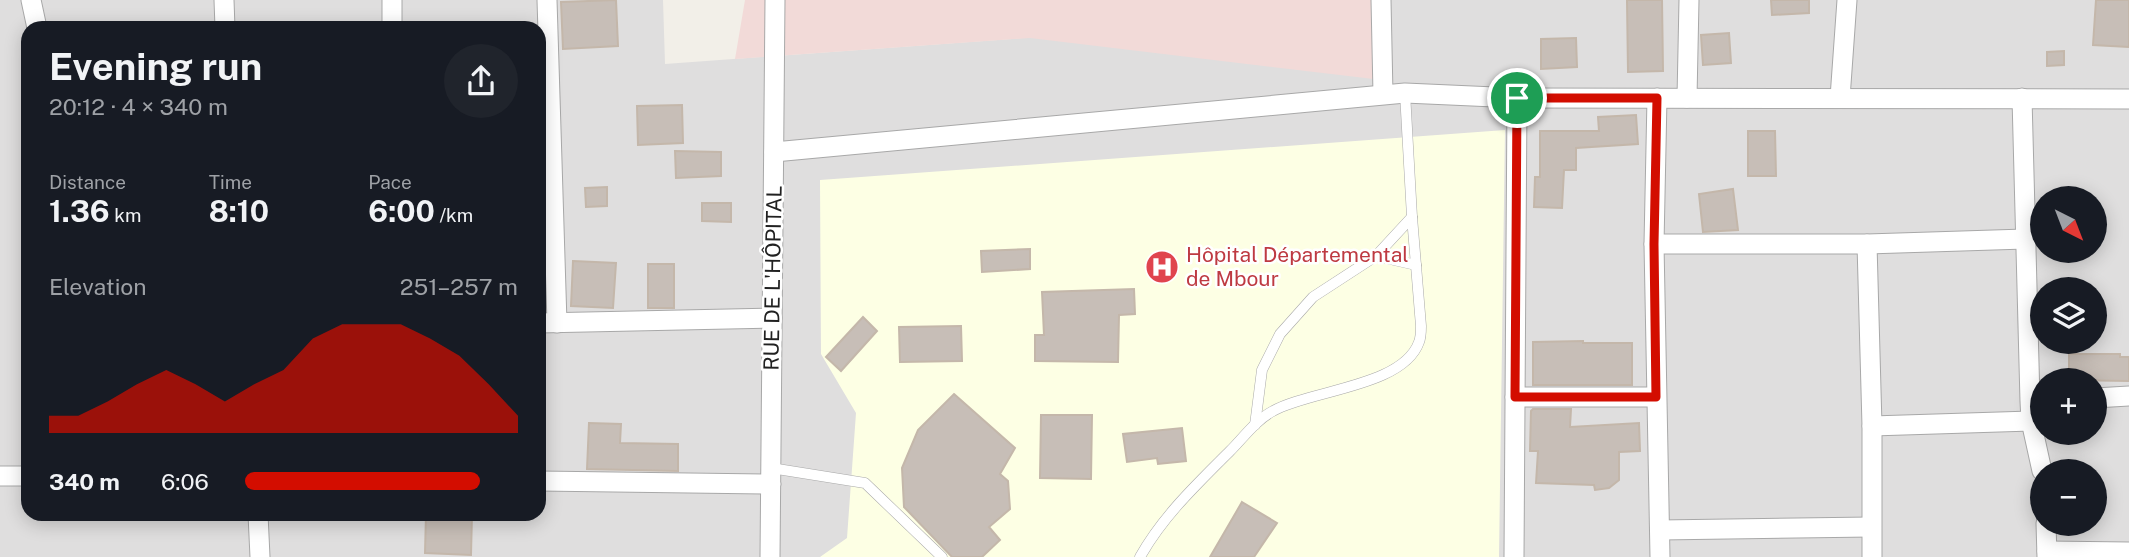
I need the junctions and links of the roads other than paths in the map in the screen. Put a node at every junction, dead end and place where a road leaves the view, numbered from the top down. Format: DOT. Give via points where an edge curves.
graph roads {
  1 [pos="31,0"];
  2 [pos="223,0"];
  3 [pos="392,0"];
  4 [pos="547,0"];
  5 [pos="775,0"];
  6 [pos="1381,0"];
  7 [pos="1689,0"];
  8 [pos="1847,0"];
  9 [pos="36,21"];
  10 [pos="224,21"];
  11 [pos="393,21"];
  12 [pos="1405,93"];
  13 [pos="1383,94"];
  14 [pos="1687,97"];
  15 [pos="1517,98"];
  16 [pos="1657,98"];
  17 [pos="1840,98"];
  18 [pos="2022,98"];
  19 [pos="2129,99"];
  20 [pos="774,152"];
  21 [pos="1412,217"];
  22 [pos="2025,239"];
  23 [pos="1654,244"];
  24 [pos="1867,244"];
  25 [pos="1376,256"];
  26 [pos="1416,265"];
  27 [pos="772,318"];
  28 [pos="548,323"];
  29 [pos="2034,368"];
  30 [pos="2129,396"];
  31 [pos="1515,397"];
  32 [pos="1656,397"];
  33 [pos="2107,397"];
  34 [pos="2030,421"];
  35 [pos="1255,425"];
  36 [pos="1872,426"];
  37 [pos="0,476"];
  38 [pos="21,476"];
  39 [pos="771,476"];
  40 [pos="546,481"];
  41 [pos="258,521"];
  42 [pos="1871,527"];
  43 [pos="1660,530"];
  44 [pos="2046,536"];
  45 [pos="2129,552"];
  46 [pos="2047,554"];
  47 [pos="260,557"];
  48 [pos="770,557"];
  49 [pos="942,557"];
  50 [pos="1139,557"];
  51 [pos="1514,557"];
  52 [pos="1660,557"];
  53 [pos="1872,557"];
  1 -- 9 [label="street"];
  2 -- 10 [label="street"];
  3 -- 11 [label="street"];
  4 -- 28 [label="street"];
  5 -- 20 [label="street, RUE DE L'HÔPITAL"];
  6 -- 13 [label="street"];
  7 -- 14 [label="street"];
  8 -- 17 [label="street"];
  12 -- 13 [label="street"];
  12 -- 15 [label="street"];
  12 -- 21 [label="lane"];
  13 -- 20 [label="street"];
  14 -- 16 [label="street"];
  14 -- 17 [label="street"];
  15 -- 16 [label="street"];
  15 -- 31 [label="street"];
  16 -- 23 [label="street"];
  17 -- 18 [label="street"];
  18 -- 19 [label="street"];
  18 -- 22 [label="street"];
  20 -- 27 [label="street, RUE DE L'HÔPITAL"];
  21 -- 25 [label="lane"];
  21 -- 26 [label="lane"];
  22 -- 24 [label="street"];
  22 -- 29 [label="street"];
  23 -- 24 [label="street"];
  23 -- 32 [label="street"];
  24 -- 36 [label="street"];
  25 -- 26 [label="lane"];
  25 -- 35 [label="lane" via="1313,297 1280,334 1262,370"];
  26 -- 35 [label="lane" via="1421,326 1419,342 1407,360 1384,374 1273,411"];
  27 -- 28 [label="street"];
  27 -- 39 [label="street, RUE DE L'HÔPITAL"];
  30 -- 33 [label="street"];
  31 -- 32 [label="street"];
  31 -- 51 [label="street"];
  32 -- 43 [label="street"];
  34 -- 36 [label="street"];
  35 -- 50 [label="lane" via="1181,501"];
  36 -- 42 [label="street"];
  37 -- 38 [label="street"];
  39 -- 40 [label="street"];
  39 -- 48 [label="street, RUE DE L'HÔPITAL"];
  39 -- 49 [label="lane" via="865,483"];
  41 -- 47 [label="street"];
  42 -- 43 [label="street"];
  42 -- 53 [label="street"];
  43 -- 52 [label="street"];
  44 -- 46 [label="street"];
  45 -- 46 [label="street"];
}
